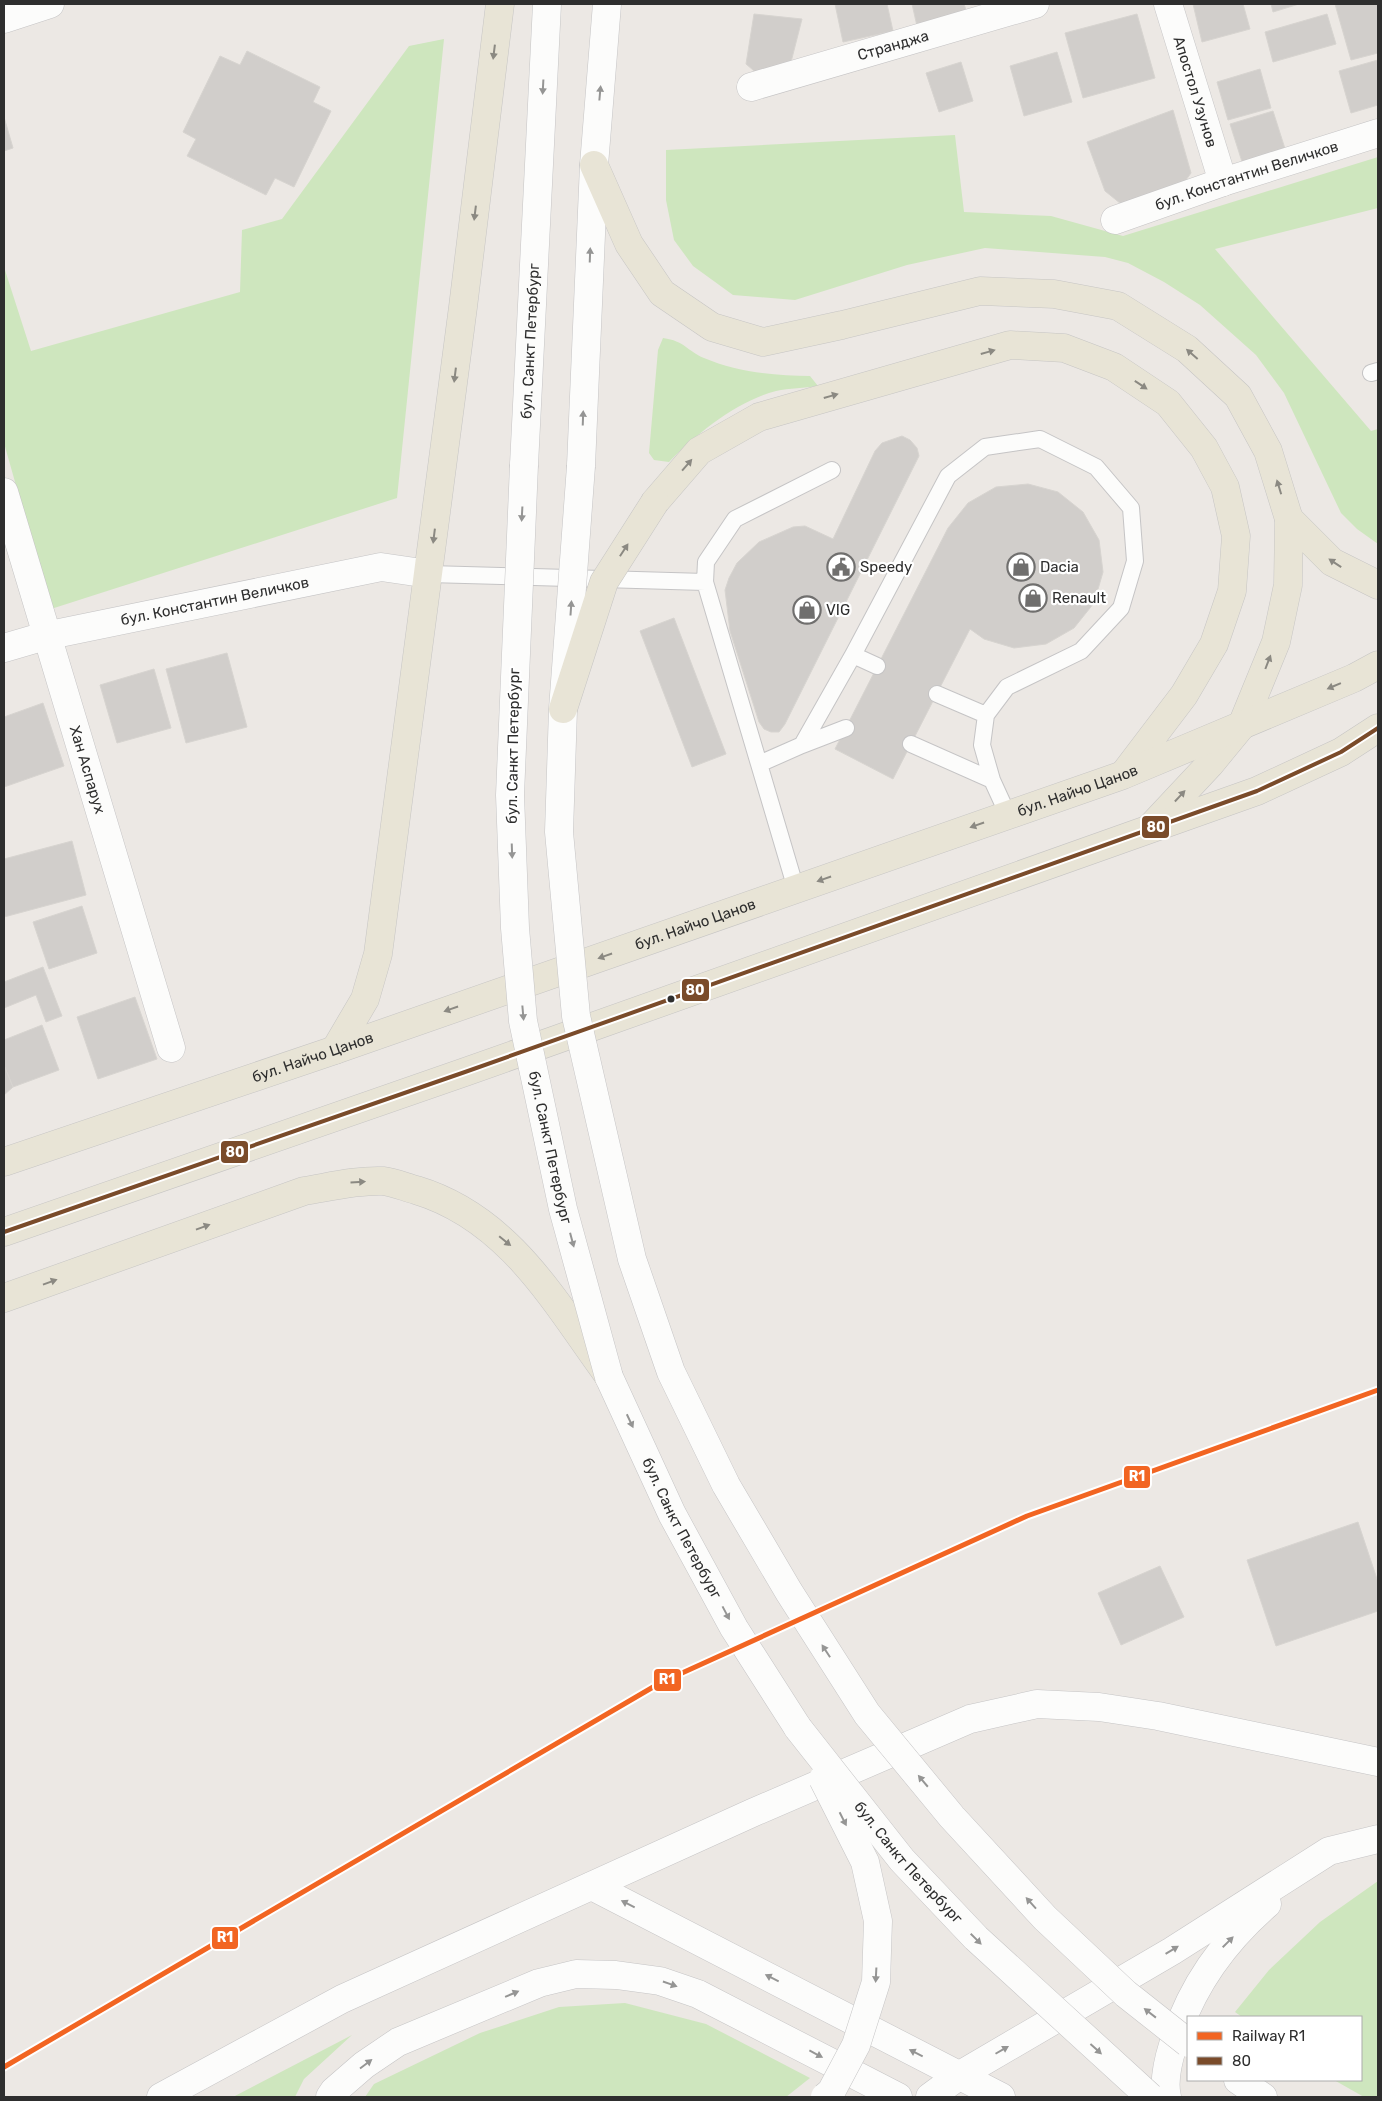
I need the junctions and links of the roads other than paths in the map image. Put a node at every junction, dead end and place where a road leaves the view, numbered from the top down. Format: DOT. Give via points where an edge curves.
graph roads {
  1 [pos="50,4"];
  2 [pos="500,4"];
  3 [pos="547,4"];
  4 [pos="607,4"];
  5 [pos="1035,4"];
  6 [pos="1168,4"];
  7 [pos="4,19"];
  8 [pos="751,87"];
  9 [pos="1378,133"];
  10 [pos="594,164"];
  11 [pos="1223,182"];
  12 [pos="1115,220"];
  13 [pos="832,470"];
  14 [pos="4,492"];
  15 [pos="1289,519"];
  16 [pos="429,574"];
  17 [pos="705,582"];
  18 [pos="1378,585"];
  19 [pos="45,636"];
  20 [pos="4,648"];
  21 [pos="853,655"];
  22 [pos="1378,665"];
  23 [pos="877,666"];
  24 [pos="937,694"];
  25 [pos="563,709"];
  26 [pos="986,716"];
  27 [pos="1242,725"];
  28 [pos="846,728"];
  29 [pos="1378,728"];
  30 [pos="911,744"];
  31 [pos="802,745"];
  32 [pos="758,764"];
  33 [pos="1123,775"];
  34 [pos="992,780"];
  35 [pos="1008,815"];
  36 [pos="1146,832"];
  37 [pos="796,888"];
  38 [pos="171,1048"];
  39 [pos="335,1050"];
  40 [pos="4,1162"];
  41 [pos="4,1232"];
  42 [pos="4,1298"];
  43 [pos="609,1377"];
  44 [pos="798,1728"];
  45 [pos="1378,1762"];
  46 [pos="1378,1839"];
  47 [pos="1329,1851"];
  48 [pos="592,1886"];
  49 [pos="1187,2042"];
  50 [pos="960,2075"];
  51 [pos="1239,2081"];
  52 [pos="161,2097"];
  53 [pos="330,2097"];
  54 [pos="826,2097"];
  55 [pos="898,2097"];
  56 [pos="930,2097"];
  57 [pos="1001,2097"];
  58 [pos="1150,2097"];
  59 [pos="1167,2097"];
  60 [pos="1263,2097"];
  1 -- 7 [label="main road"];
  2 -- 16 [label="main road, one-way"];
  3 -- 43 [label="main road, бул. Санкт Петербург, one-way, bridge" via="510,795 515,928 522,1012 563,1208"];
  10 -- 4 [label="main road, one-way"];
  5 -- 8 [label="main road, Странджа"];
  6 -- 11 [label="main road, Апостол Узунов"];
  9 -- 11 [label="main road, бул. Константин Величков"];
  15 -- 10 [label="main road, one-way" via="1268,451 1238,396 1187,349 1118,306 1054,294 980,291 763,342 712,327 662,293 629,244"];
  25 -- 10 [label="main road, one-way, bridge" via="581,466"];
  11 -- 12 [label="main road, бул. Константин Величков"];
  13 -- 17 [label="lane" via="735,519 706,562"];
  14 -- 19 [label="main road, Хан Аспарух"];
  18 -- 15 [label="main road, one-way" via="1332,562"];
  27 -- 15 [label="main road, one-way" via="1276,642 1288,585"];
  16 -- 17 [label="lane"];
  16 -- 19 [label="main road, бул. Константин Величков" via="381,567"];
  16 -- 39 [label="main road" via="378,954 365,999"];
  17 -- 32 [label="lane"];
  19 -- 20 [label="main road, бул. Константин Величков"];
  19 -- 38 [label="main road, Хан Аспарух"];
  21 -- 23 [label="lane"];
  21 -- 26 [label="lane" via="948,476 984,447 1040,439 1096,467 1131,508 1135,561 1121,608 1081,651 1007,687"];
  21 -- 31 [label="lane"];
  22 -- 27 [label="main road, бул. Найчо Цанов, one-way"];
  24 -- 26 [label="lane"];
  25 -- 33 [label="main road, one-way, bridge" via="604,582 655,502 699,451 759,417 1010,345 1064,348 1114,367 1168,403 1204,448 1225,487 1236,536 1232,591 1214,644 1184,695"];
  49 -- 25 [label="main road, one-way, bridge" via="1126,1994 1045,1918 952,1817 867,1714 726,1485 671,1372 632,1259 576,1016 559,832"];
  26 -- 34 [label="lane" via="982,745"];
  27 -- 33 [label="main road, бул. Найчо Цанов"];
  36 -- 27 [label="main road, one-way"];
  28 -- 31 [label="lane"];
  29 -- 36 [label="main road" via="1341,752 1257,791"];
  30 -- 34 [label="lane"];
  31 -- 32 [label="lane"];
  32 -- 37 [label="lane"];
  33 -- 35 [label="main road, бул. Найчо Цанов"];
  34 -- 35 [label="lane"];
  35 -- 37 [label="main road, бул. Найчо Цанов, one-way"];
  36 -- 41 [label="main road"];
  37 -- 39 [label="main road, бул. Найчо Цанов, one-way"];
  39 -- 40 [label="main road, бул. Найчо Цанов"];
  42 -- 43 [label="main road, one-way" via="304,1192 349,1183 384,1181 435,1196 476,1218 512,1247"];
  43 -- 44 [label="main road, бул. Санкт Петербург, one-way" via="672,1514 734,1628"];
  44 -- 54 [label="main road, one-way, bridge" via="865,1862 878,1921 876,1982 856,2045"];
  44 -- 58 [label="main road, бул. Санкт Петербург, one-way, bridge" via="902,1860 976,1938"];
  45 -- 48 [label="main road" via="1158,1716 1100,1707 1037,1704 970,1719"];
  46 -- 47 [label="main road"];
  50 -- 47 [label="main road, one-way" via="1172,1951"];
  59 -- 47 [label="main road, one-way" via="1168,2060 1194,1989 1222,1948 1259,1911"];
  50 -- 48 [label="main road, one-way"];
  48 -- 52 [label="main road" via="342,1999"];
  50 -- 56 [label="main road"];
  50 -- 57 [label="main road"];
  51 -- 60 [label="main road"];
  53 -- 55 [label="main road, one-way" via="364,2064 398,2042 539,1983 576,1974 660,1981 698,1994"];
}
